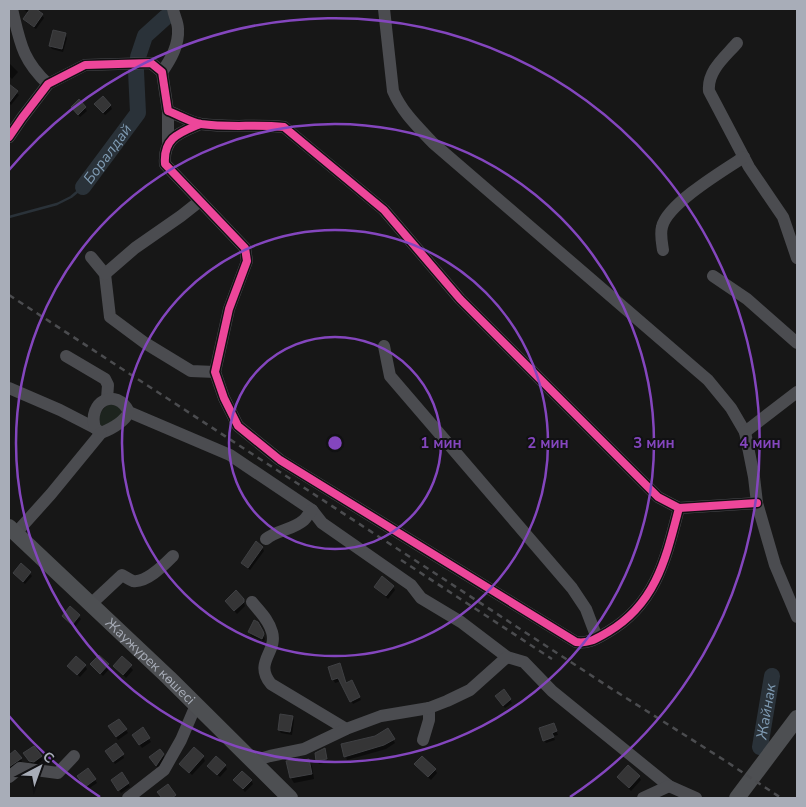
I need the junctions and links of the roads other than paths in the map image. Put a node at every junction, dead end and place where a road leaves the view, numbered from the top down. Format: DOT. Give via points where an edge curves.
graph roads {
  1 [pos="12,9"];
  2 [pos="174,9"];
  3 [pos="384,9"];
  4 [pos="737,43"];
  5 [pos="162,72"];
  6 [pos="48,84"];
  7 [pos="168,111"];
  8 [pos="200,124"];
  9 [pos="9,137"];
  10 [pos="168,142"];
  11 [pos="744,157"];
  12 [pos="200,201"];
  13 [pos="663,250"];
  14 [pos="90,257"];
  15 [pos="797,258"];
  16 [pos="105,274"];
  17 [pos="713,276"];
  18 [pos="797,343"];
  19 [pos="384,346"];
  20 [pos="66,356"];
  21 [pos="215,372"];
  22 [pos="9,388"];
  23 [pos="797,392"];
  24 [pos="107,399"];
  25 [pos="129,412"];
  26 [pos="98,431"];
  27 [pos="745,432"];
  28 [pos="757,503"];
  29 [pos="679,508"];
  30 [pos="312,510"];
  31 [pos="11,534"];
  32 [pos="266,539"];
  33 [pos="173,556"];
  34 [pos="252,602"];
  35 [pos="91,604"];
  36 [pos="797,617"];
  37 [pos="597,638"];
  38 [pos="507,657"];
  39 [pos="196,705"];
  40 [pos="430,708"];
  41 [pos="797,718"];
  42 [pos="346,730"];
  43 [pos="423,740"];
  44 [pos="74,756"];
  45 [pos="253,761"];
  46 [pos="9,777"];
  47 [pos="669,786"];
  48 [pos="128,798"];
  49 [pos="290,798"];
  50 [pos="643,798"];
  51 [pos="692,798"];
  52 [pos="737,798"];
  1 -- 6 [label="street" via="25,56"];
  2 -- 5 [label="street" via="177,42"];
  3 -- 27 [label="street" via="393,90 409,118 440,149 708,380 731,408"];
  4 -- 11 [label="street" via="713,70 708,82 709,91"];
  5 -- 6 [label="street" via="151,63 85,65"];
  5 -- 7 [label="street"];
  6 -- 9 [label="street"];
  7 -- 8 [label="street"];
  7 -- 10 [label="street"];
  8 -- 10 [label="street"];
  8 -- 29 [label="street" via="284,127 384,210 460,299 658,497"];
  10 -- 12 [label="street" via="165,164"];
  11 -- 13 [label="street" via="699,186 670,212 661,228"];
  11 -- 15 [label="street" via="783,217"];
  12 -- 16 [label="street"];
  12 -- 21 [label="street" via="245,248 248,262 229,309"];
  14 -- 16 [label="street"];
  16 -- 21 [label="street" via="110,317 191,371"];
  17 -- 18 [label="street" via="747,299"];
  19 -- 37 [label="street" via="390,376 572,588 586,609"];
  20 -- 24 [label="street" via="105,379"];
  21 -- 37 [label="street" via="238,426 280,460 576,642 586,644"];
  22 -- 26 [label="street"];
  23 -- 27 [label="street"];
  24 -- 25 [label="street" via="125,404"];
  24 -- 26 [label="street" via="93,416"];
  25 -- 26 [label="street" via="126,418"];
  25 -- 30 [label="street" via="230,455"];
  26 -- 31 [label="street" via="51,494"];
  27 -- 28 [label="street"];
  28 -- 29 [label="street"];
  28 -- 36 [label="street" via="775,566"];
  29 -- 37 [label="street" via="668,553 646,599 622,624"];
  30 -- 32 [label="street" via="293,527"];
  30 -- 38 [label="street" via="322,523 410,585 421,598 461,622"];
  31 -- 35 [label="main road, Жаужүрек көшесі"];
  33 -- 35 [label="street" via="144,579 134,581 122,576"];
  34 -- 42 [label="street" via="267,619 272,633 273,641 264,667 265,677 271,684"];
  35 -- 39 [label="main road, Жаужүрек көшесі"];
  38 -- 40 [label="street" via="470,690"];
  38 -- 47 [label="street" via="524,662 552,691"];
  39 -- 45 [label="main road, Жаужүрек көшесі"];
  39 -- 48 [label="street" via="164,770"];
  40 -- 42 [label="street" via="381,716"];
  40 -- 43 [label="street"];
  41 -- 52 [label="main road"];
  42 -- 45 [label="street" via="304,749"];
  44 -- 46 [label="street" via="58,772 20,768"];
  45 -- 49 [label="main road, Жаужүрек көшесі"];
  47 -- 50 [label="street"];
  47 -- 51 [label="street"];
}
